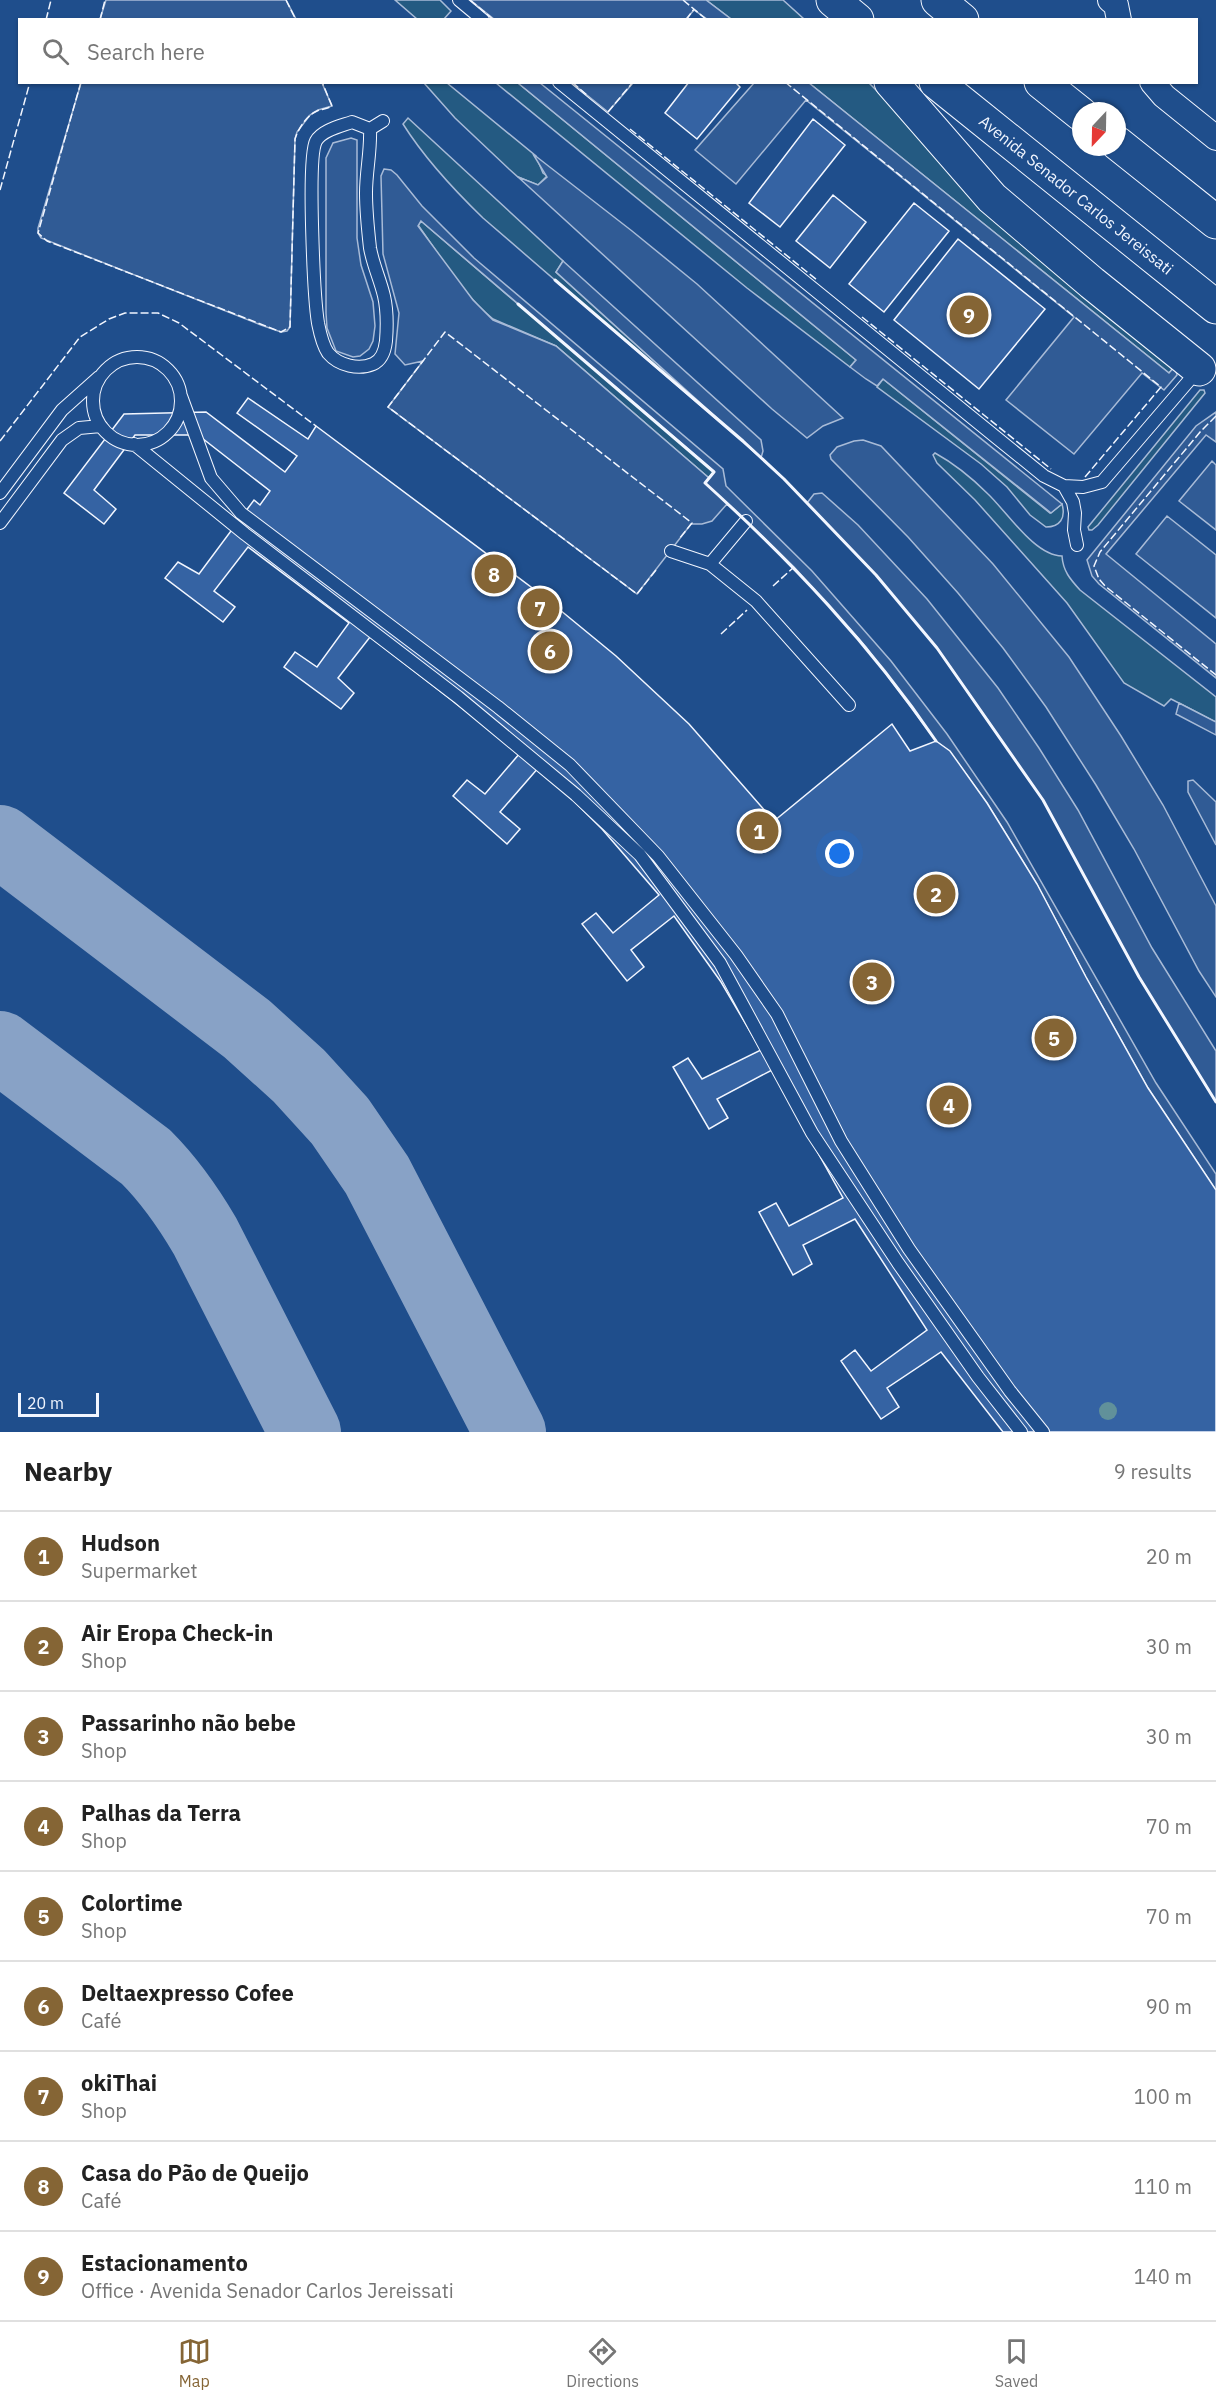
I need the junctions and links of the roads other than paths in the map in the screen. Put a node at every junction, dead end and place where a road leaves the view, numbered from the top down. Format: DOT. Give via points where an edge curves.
graph roads {
  1 [pos="459,0"];
  2 [pos="818,0"];
  3 [pos="833,0"];
  4 [pos="938,0"];
  5 [pos="481,18"];
  6 [pos="833,18"];
  7 [pos="855,18"];
  8 [pos="960,18"];
  9 [pos="561,84"];
  10 [pos="893,84"];
  11 [pos="938,84"];
  12 [pos="1044,84"];
  13 [pos="1154,84"];
  14 [pos="1072,107"];
  15 [pos="382,121"];
  16 [pos="370,129"];
  17 [pos="1216,138"];
  18 [pos="1126,150"];
  19 [pos="1216,222"];
  20 [pos="1216,307"];
  21 [pos="1199,369"];
  22 [pos="102,374"];
  23 [pos="181,396"];
  24 [pos="101,426"];
  25 [pos="134,444"];
  26 [pos="1064,486"];
  27 [pos="0,493"];
  28 [pos="746,521"];
  29 [pos="0,523"];
  30 [pos="1077,545"];
  31 [pos="671,551"];
  32 [pos="710,564"];
  33 [pos="849,705"];
  34 [pos="1021,1432"];
  35 [pos="1043,1432"];
  1 -- 5 [label="lane"];
  2 -- 6 [label="main road"];
  3 -- 7 [label="main road"];
  4 -- 8 [label="main road"];
  9 -- 26 [label="lane" via="1036,470"];
  10 -- 21 [label="main road" via="993,198"];
  11 -- 20 [label="main road, Avenida Senador Carlos Jereissati"];
  12 -- 14 [label="main road"];
  13 -- 17 [label="street"];
  15 -- 16 [label="lane"];
  16 -- 16 [label="lane" via="368,221 375,272 384,297 386,341 384,354 377,363 359,369 338,361 321,340 312,171 315,142 322,134 352,122"];
  18 -- 19 [label="main road"];
  21 -- 26 [label="lane" via="1102,482"];
  22 -- 23 [label="lane" via="123,359 148,358 171,371"];
  22 -- 24 [label="lane" via="93,399"];
  22 -- 27 [label="lane" via="62,410"];
  23 -- 25 [label="lane" via="181,409 168,432 149,444"];
  23 -- 35 [label="lane" via="211,478 241,513 570,765 658,856 777,1014 841,1141 903,1240"];
  24 -- 25 [label="lane" via="113,438"];
  24 -- 29 [label="lane" via="79,428 62,440"];
  25 -- 34 [label="lane" via="458,697 576,795 640,855 720,963 812,1133 898,1263"];
  26 -- 30 [label="lane" via="1073,502"];
  28 -- 32 [label="lane"];
  31 -- 32 [label="lane"];
  32 -- 33 [label="lane" via="756,602"];
}
